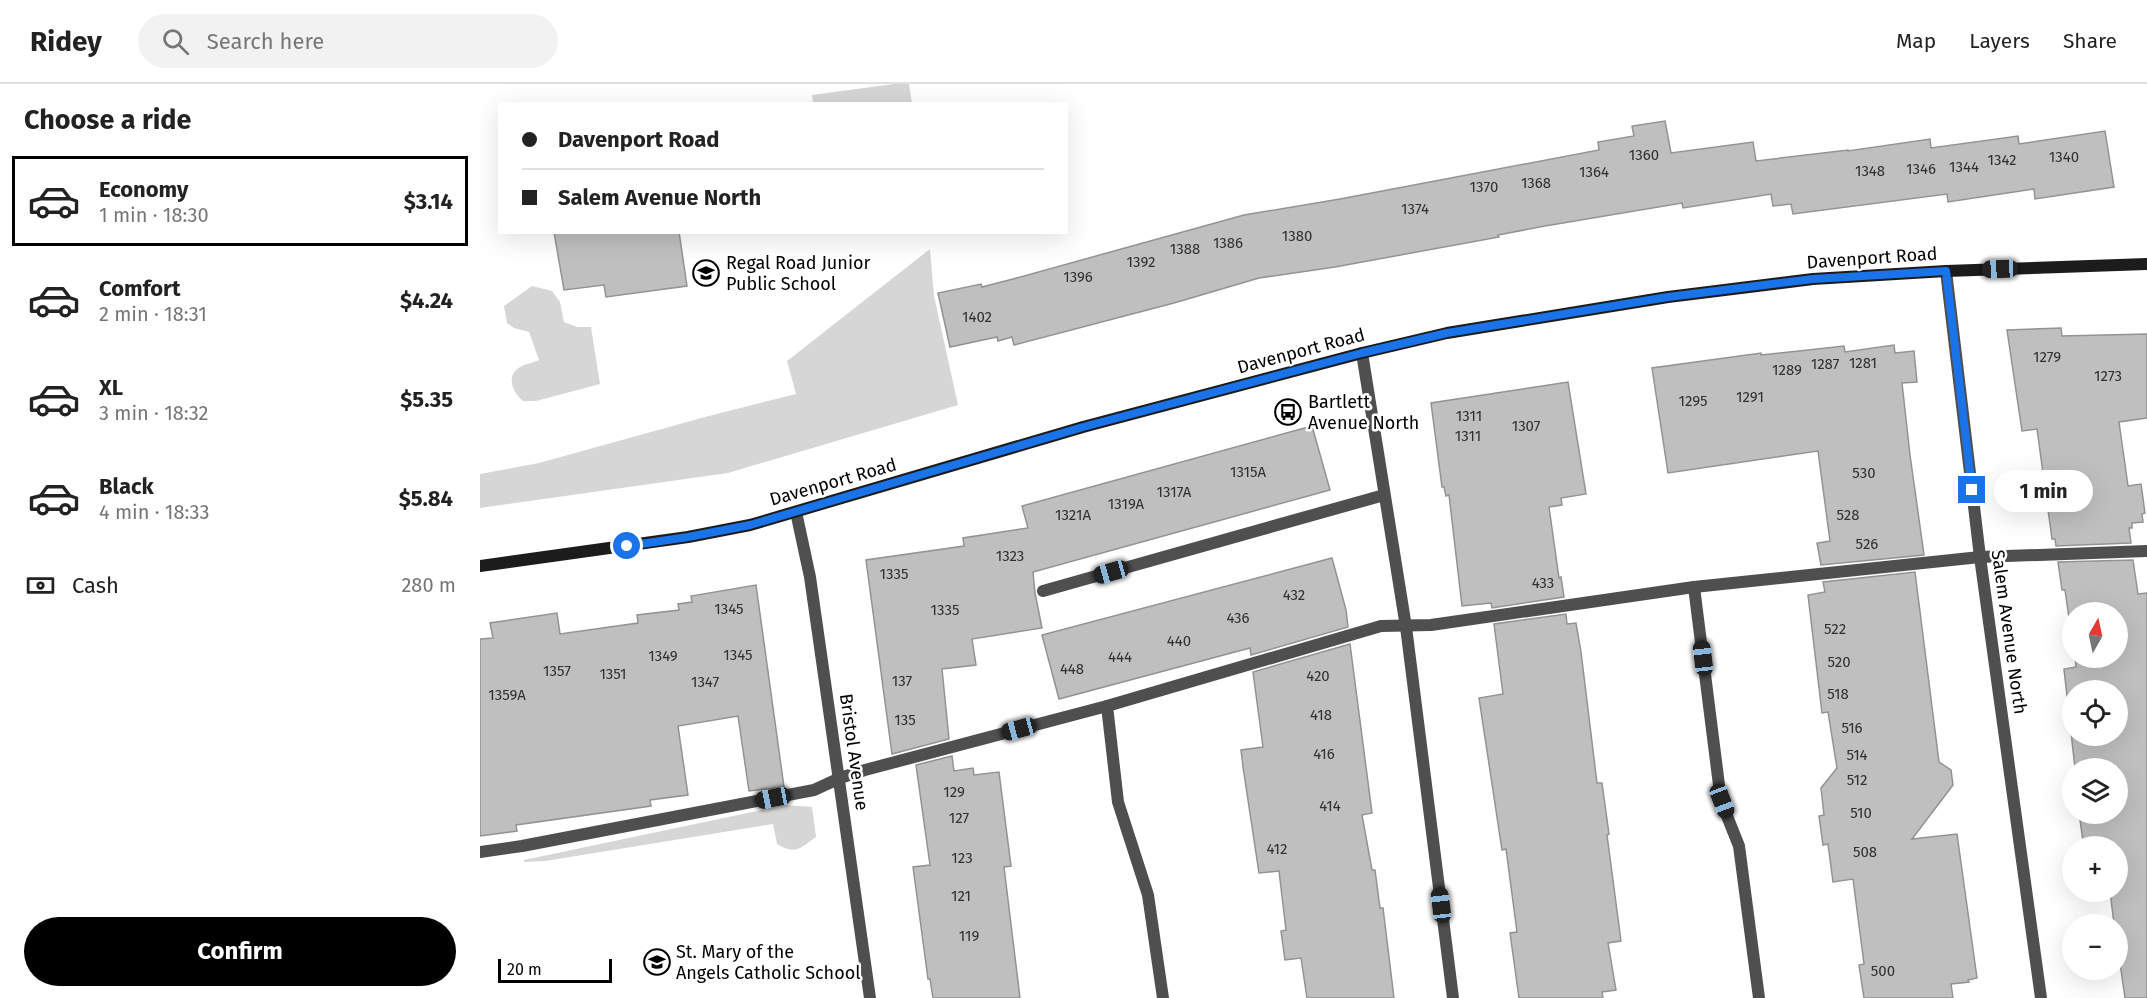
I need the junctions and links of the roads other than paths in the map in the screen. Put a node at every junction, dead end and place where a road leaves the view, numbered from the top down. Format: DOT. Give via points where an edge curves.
graph roads {
  1 [pos="2147,264"];
  2 [pos="1946,271"];
  3 [pos="1362,353"];
  4 [pos="1384,495"];
  5 [pos="796,512"];
  6 [pos="2147,551"];
  7 [pos="1980,557"];
  8 [pos="480,566"];
  9 [pos="1694,587"];
  10 [pos="1043,591"];
  11 [pos="1406,627"];
  12 [pos="1107,706"];
  13 [pos="840,778"];
  14 [pos="480,852"];
  15 [pos="870,998"];
  16 [pos="1163,998"];
  17 [pos="1453,998"];
  18 [pos="1759,998"];
  19 [pos="2041,998"];
  1 -- 2 [label="street, Davenport Road"];
  2 -- 3 [label="street, Davenport Road" via="1813,279 1668,297 1447,333"];
  2 -- 7 [label="street, Salem Avenue North"];
  3 -- 4 [label="street"];
  3 -- 5 [label="street, Davenport Road" via="1083,427"];
  4 -- 10 [label="street"];
  4 -- 11 [label="street"];
  5 -- 8 [label="street, Davenport Road" via="688,537"];
  5 -- 13 [label="street, Bristol Avenue" via="810,577"];
  6 -- 7 [label="street"];
  7 -- 9 [label="street"];
  7 -- 19 [label="street, Salem Avenue North"];
  9 -- 11 [label="street"];
  9 -- 18 [label="street" via="1722,801 1739,846"];
  11 -- 12 [label="street" via="1381,626"];
  11 -- 17 [label="street"];
  12 -- 13 [label="street"];
  12 -- 16 [label="street" via="1118,802 1148,895"];
  13 -- 14 [label="street" via="814,790"];
  13 -- 15 [label="street, Bristol Avenue"];
}
